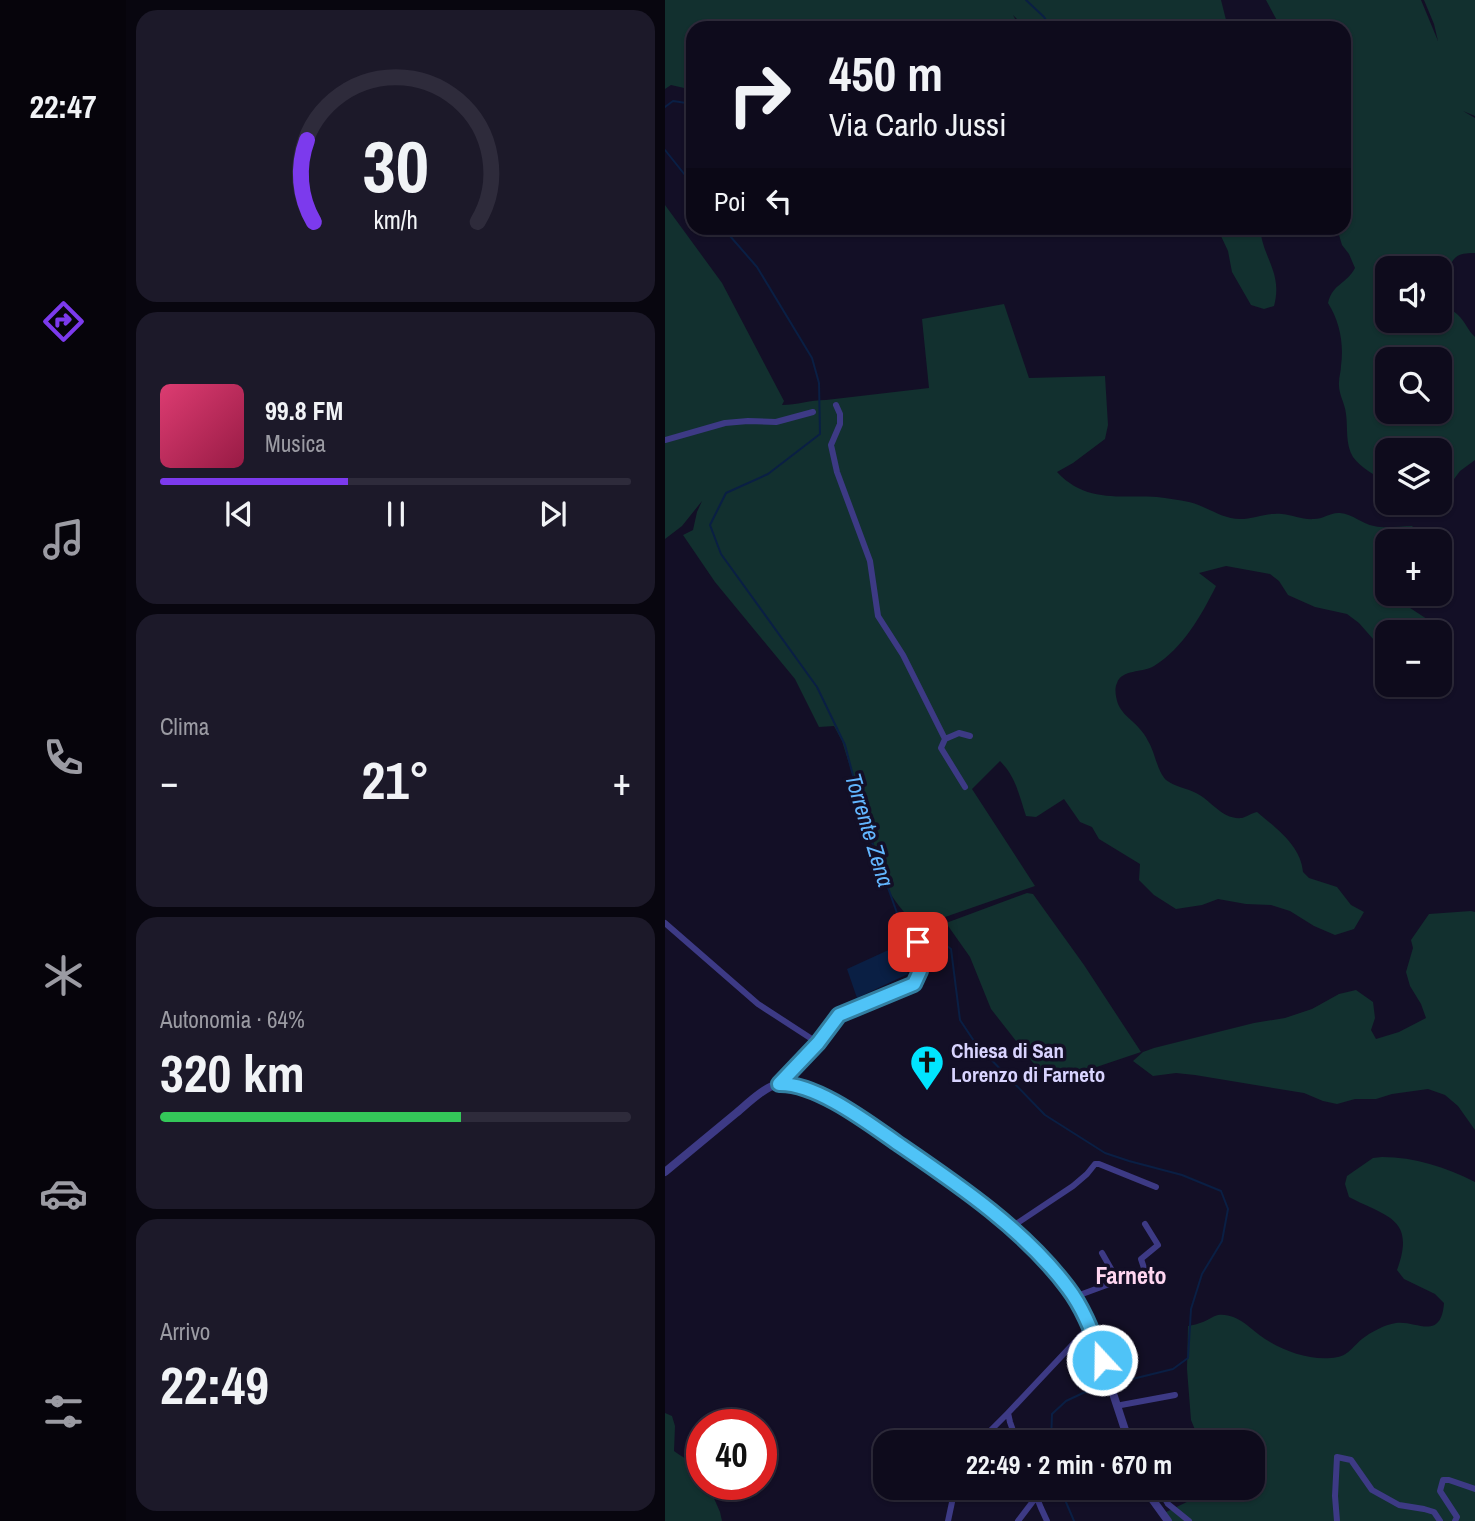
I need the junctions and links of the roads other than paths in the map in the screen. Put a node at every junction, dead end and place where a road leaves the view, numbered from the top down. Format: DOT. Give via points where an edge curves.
graph roads {
  1 [pos="836,405"];
  2 [pos="813,412"];
  3 [pos="665,440"];
  4 [pos="971,736"];
  5 [pos="945,739"];
  6 [pos="965,787"];
  7 [pos="665,923"];
  8 [pos="918,942"];
  9 [pos="818,1043"];
  10 [pos="779,1084"];
  11 [pos="665,1172"];
  12 [pos="1156,1187"];
  13 [pos="1146,1224"];
  14 [pos="1010,1228"];
  15 [pos="1102,1253"];
  16 [pos="1118,1281"];
  17 [pos="1074,1297"];
  18 [pos="1089,1327"];
  19 [pos="1175,1395"];
  20 [pos="1118,1401"];
  21 [pos="1008,1413"];
  22 [pos="991,1430"];
  23 [pos="1013,1430"];
  24 [pos="1126,1430"];
  25 [pos="1475,1489"];
  26 [pos="952,1500"];
  27 [pos="1034,1500"];
  28 [pos="1039,1500"];
  29 [pos="1153,1500"];
  30 [pos="1166,1500"];
  31 [pos="948,1521"];
  32 [pos="1018,1521"];
  33 [pos="1047,1521"];
  34 [pos="1168,1521"];
  35 [pos="1189,1521"];
  36 [pos="1337,1521"];
  37 [pos="1440,1521"];
  38 [pos="1455,1521"];
  1 -- 5 [label="street" via="840,424 831,445 870,561 878,616"];
  2 -- 3 [label="street" via="776,422 725,424"];
  4 -- 5 [label="street" via="959,733"];
  5 -- 6 [label="street" via="941,748"];
  7 -- 9 [label="street" via="758,1004"];
  8 -- 9 [label="street" via="920,971 914,984 839,1015"];
  9 -- 10 [label="street"];
  10 -- 11 [label="street" via="747,1104"];
  10 -- 14 [label="street" via="806,1088 842,1106 971,1195"];
  12 -- 14 [label="street" via="1095,1164 1073,1185"];
  13 -- 16 [label="street" via="1158,1245 1141,1258 1145,1271"];
  14 -- 17 [label="street"];
  15 -- 16 [label="street"];
  16 -- 17 [label="street"];
  17 -- 18 [label="street"];
  18 -- 20 [label="street"];
  18 -- 21 [label="street"];
  19 -- 20 [label="street"];
  20 -- 24 [label="street"];
  21 -- 22 [label="street"];
  21 -- 23 [label="street"];
  25 -- 38 [label="street" via="1443,1480 1440,1490 1457,1517"];
  26 -- 31 [label="street"];
  27 -- 32 [label="street"];
  28 -- 33 [label="street"];
  29 -- 34 [label="street"];
  30 -- 35 [label="street"];
  36 -- 37 [label="street" via="1337,1457 1351,1460 1372,1490 1399,1505 1434,1513"];
}
